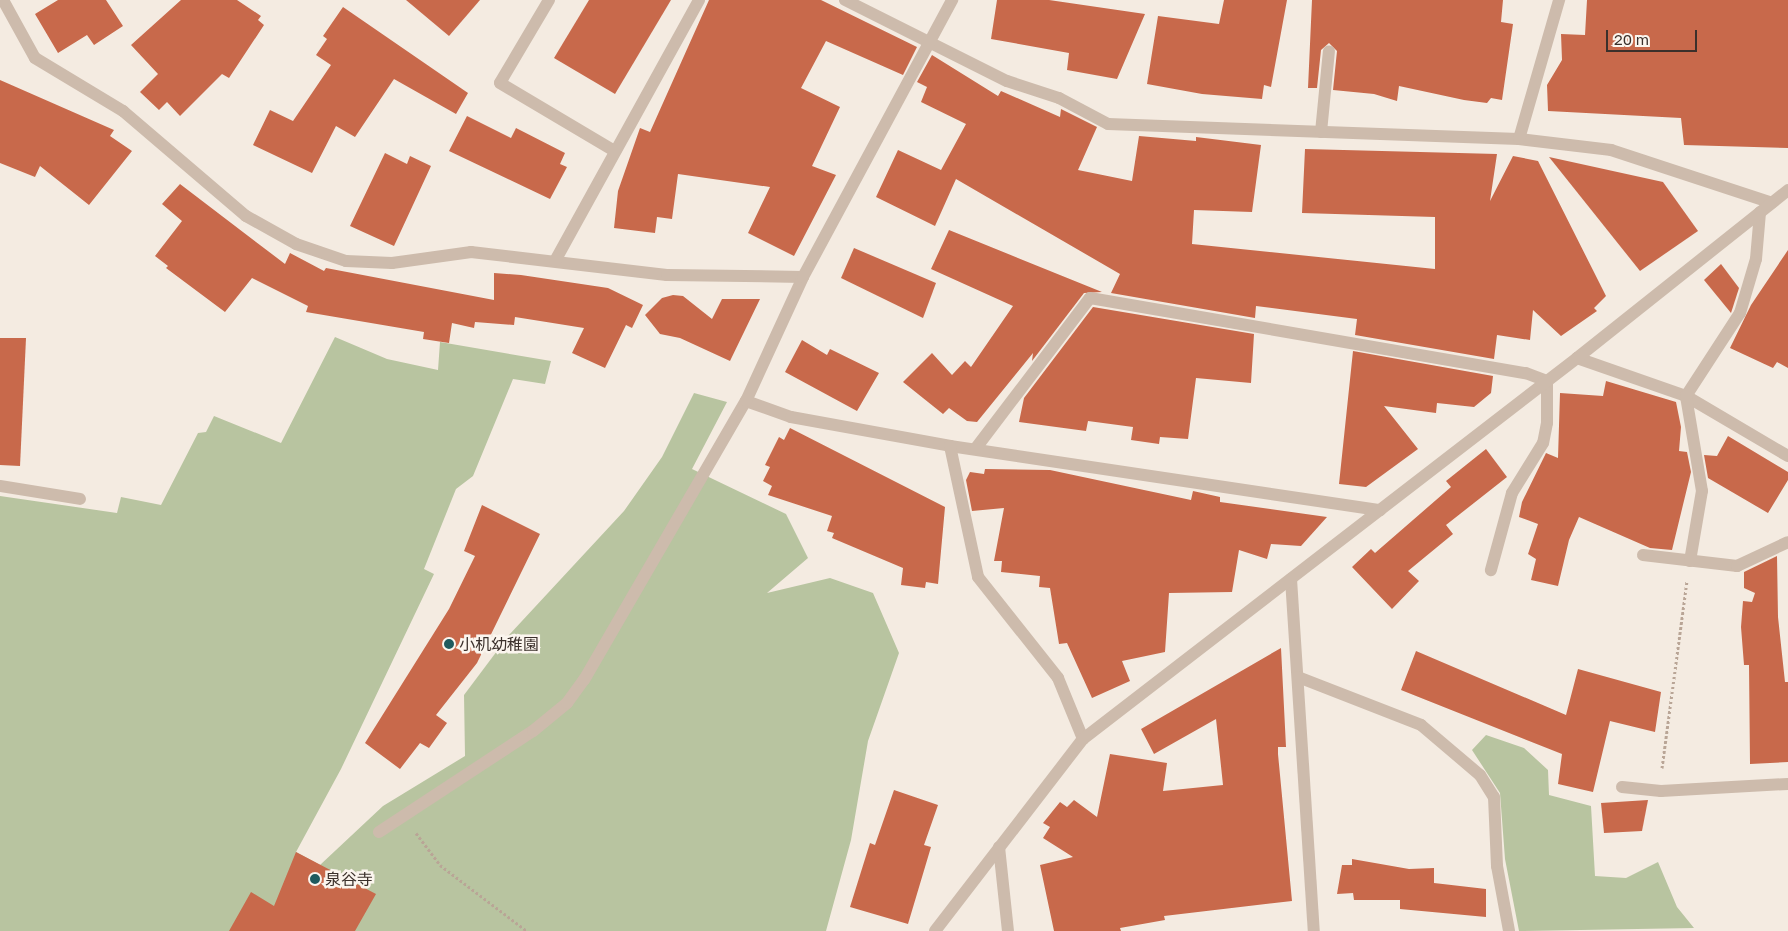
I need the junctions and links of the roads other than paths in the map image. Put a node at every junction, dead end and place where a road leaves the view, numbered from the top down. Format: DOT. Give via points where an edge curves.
graph roads {
  1 [pos="3,0"];
  2 [pos="550,0"];
  3 [pos="699,0"];
  4 [pos="846,0"];
  5 [pos="952,0"];
  6 [pos="1559,0"];
  7 [pos="932,41"];
  8 [pos="1329,51"];
  9 [pos="1320,132"];
  10 [pos="1519,139"];
  11 [pos="613,150"];
  12 [pos="1788,190"];
  13 [pos="1772,202"];
  14 [pos="1760,212"];
  15 [pos="555,261"];
  16 [pos="803,277"];
  17 [pos="1577,358"];
  18 [pos="1547,381"];
  19 [pos="1686,396"];
  20 [pos="746,401"];
  21 [pos="950,446"];
  22 [pos="976,448"];
  23 [pos="1788,456"];
  24 [pos="0,486"];
  25 [pos="80,499"];
  26 [pos="1380,510"];
  27 [pos="1788,542"];
  28 [pos="1643,555"];
  29 [pos="1690,561"];
  30 [pos="1491,570"];
  31 [pos="1291,579"];
  32 [pos="1298,678"];
  33 [pos="1083,739"];
  34 [pos="1788,784"];
  35 [pos="1622,787"];
  36 [pos="379,832"];
  37 [pos="999,848"];
  38 [pos="935,931"];
  39 [pos="1008,931"];
  40 [pos="1314,931"];
  41 [pos="1509,931"];
  1 -- 15 [label="street" via="35,58 123,112 246,216 296,244 346,261 392,263 471,252"];
  2 -- 11 [label="street" via="500,83"];
  3 -- 11 [label="street"];
  4 -- 7 [label="street"];
  5 -- 7 [label="street"];
  6 -- 10 [label="street"];
  7 -- 9 [label="street" via="1007,81 1059,98 1108,124"];
  7 -- 16 [label="street"];
  8 -- 9 [label="street"];
  9 -- 10 [label="street"];
  10 -- 13 [label="street" via="1611,150"];
  11 -- 15 [label="street"];
  12 -- 13 [label="street"];
  13 -- 14 [label="street"];
  14 -- 17 [label="street"];
  14 -- 19 [label="street" via="1756,259 1740,313"];
  15 -- 16 [label="street" via="667,275"];
  16 -- 20 [label="street"];
  17 -- 18 [label="street"];
  17 -- 19 [label="street"];
  18 -- 22 [label="street" via="1526,374 1090,298"];
  18 -- 26 [label="street"];
  18 -- 30 [label="street" via="1543,443 1512,493"];
  19 -- 23 [label="street"];
  19 -- 29 [label="street" via="1702,491"];
  20 -- 21 [label="street" via="791,417"];
  20 -- 36 [label="street" via="584,680 567,703 533,731"];
  21 -- 22 [label="street"];
  21 -- 33 [label="street" via="978,577 1058,678"];
  22 -- 26 [label="street"];
  24 -- 25 [label="street"];
  26 -- 31 [label="street"];
  27 -- 29 [label="street" via="1737,566"];
  28 -- 29 [label="street"];
  31 -- 32 [label="street"];
  31 -- 33 [label="street"];
  32 -- 40 [label="street"];
  32 -- 41 [label="street" via="1421,725 1480,775 1494,797 1497,866"];
  33 -- 37 [label="street"];
  34 -- 35 [label="street" via="1658,791"];
  37 -- 38 [label="street"];
  37 -- 39 [label="street"];
}
